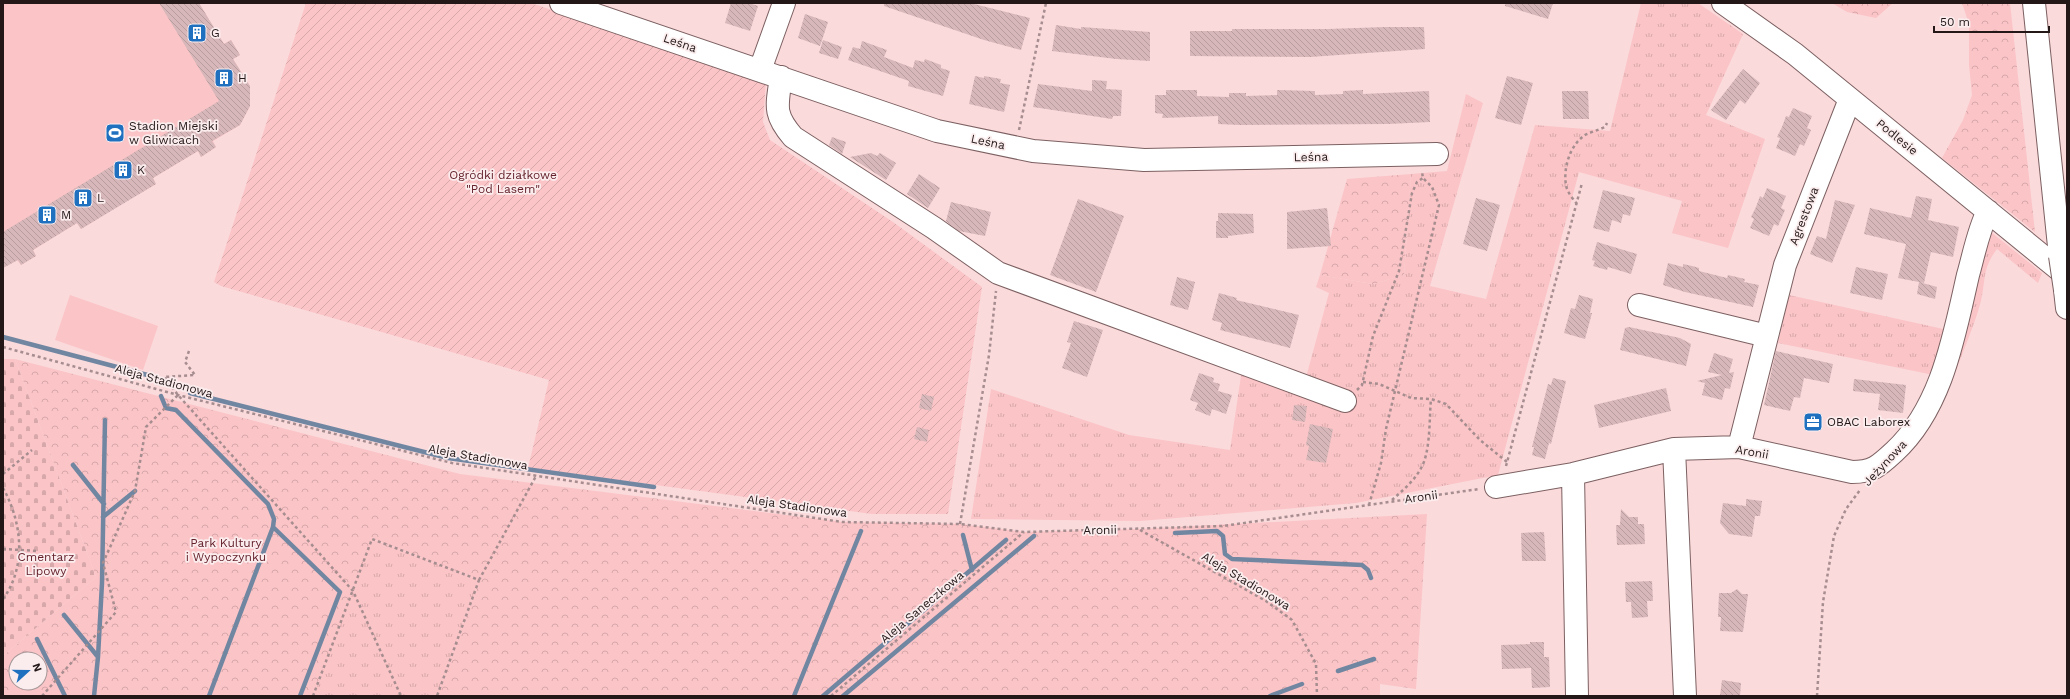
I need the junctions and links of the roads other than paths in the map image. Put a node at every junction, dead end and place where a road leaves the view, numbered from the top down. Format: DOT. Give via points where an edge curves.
graph roads {
  1 [pos="561,3"];
  2 [pos="784,3"];
  3 [pos="1723,3"];
  4 [pos="2034,3"];
  5 [pos="760,70"];
  6 [pos="781,77"];
  7 [pos="1850,99"];
  8 [pos="1437,154"];
  9 [pos="1988,211"];
  10 [pos="2066,291"];
  11 [pos="1639,305"];
  12 [pos="1768,336"];
  13 [pos="1345,401"];
  14 [pos="1739,448"];
  15 [pos="1674,449"];
  16 [pos="1878,467"];
  17 [pos="1573,474"];
  18 [pos="1498,486"];
  19 [pos="1577,696"];
  20 [pos="1685,696"];
  1 -- 5 [label="street, Leśna"];
  2 -- 5 [label="street"];
  3 -- 7 [label="street, Podlesie" via="1795,54"];
  4 -- 10 [label="street, bridge" via="2060,256"];
  5 -- 6 [label="street, Leśna"];
  6 -- 8 [label="street, Leśna" via="937,132 1033,151 1144,160"];
  6 -- 13 [label="street" via="777,107 781,124 793,137 934,228 998,273"];
  7 -- 9 [label="street, Podlesie"];
  7 -- 12 [label="street, Agrestowa" via="1785,266"];
  9 -- 10 [label="street, Podlesie"];
  9 -- 16 [label="street, Jeżynowa" via="1976,241 1948,358 1938,383 1926,410 1906,442"];
  11 -- 12 [label="street"];
  12 -- 14 [label="street, Agrestowa"];
  14 -- 15 [label="street, Aronii"];
  14 -- 16 [label="street, Aronii" via="1852,472 1866,472"];
  15 -- 17 [label="street, Aronii"];
  15 -- 20 [label="street"];
  17 -- 18 [label="street, Aronii"];
  17 -- 19 [label="street"];
}
